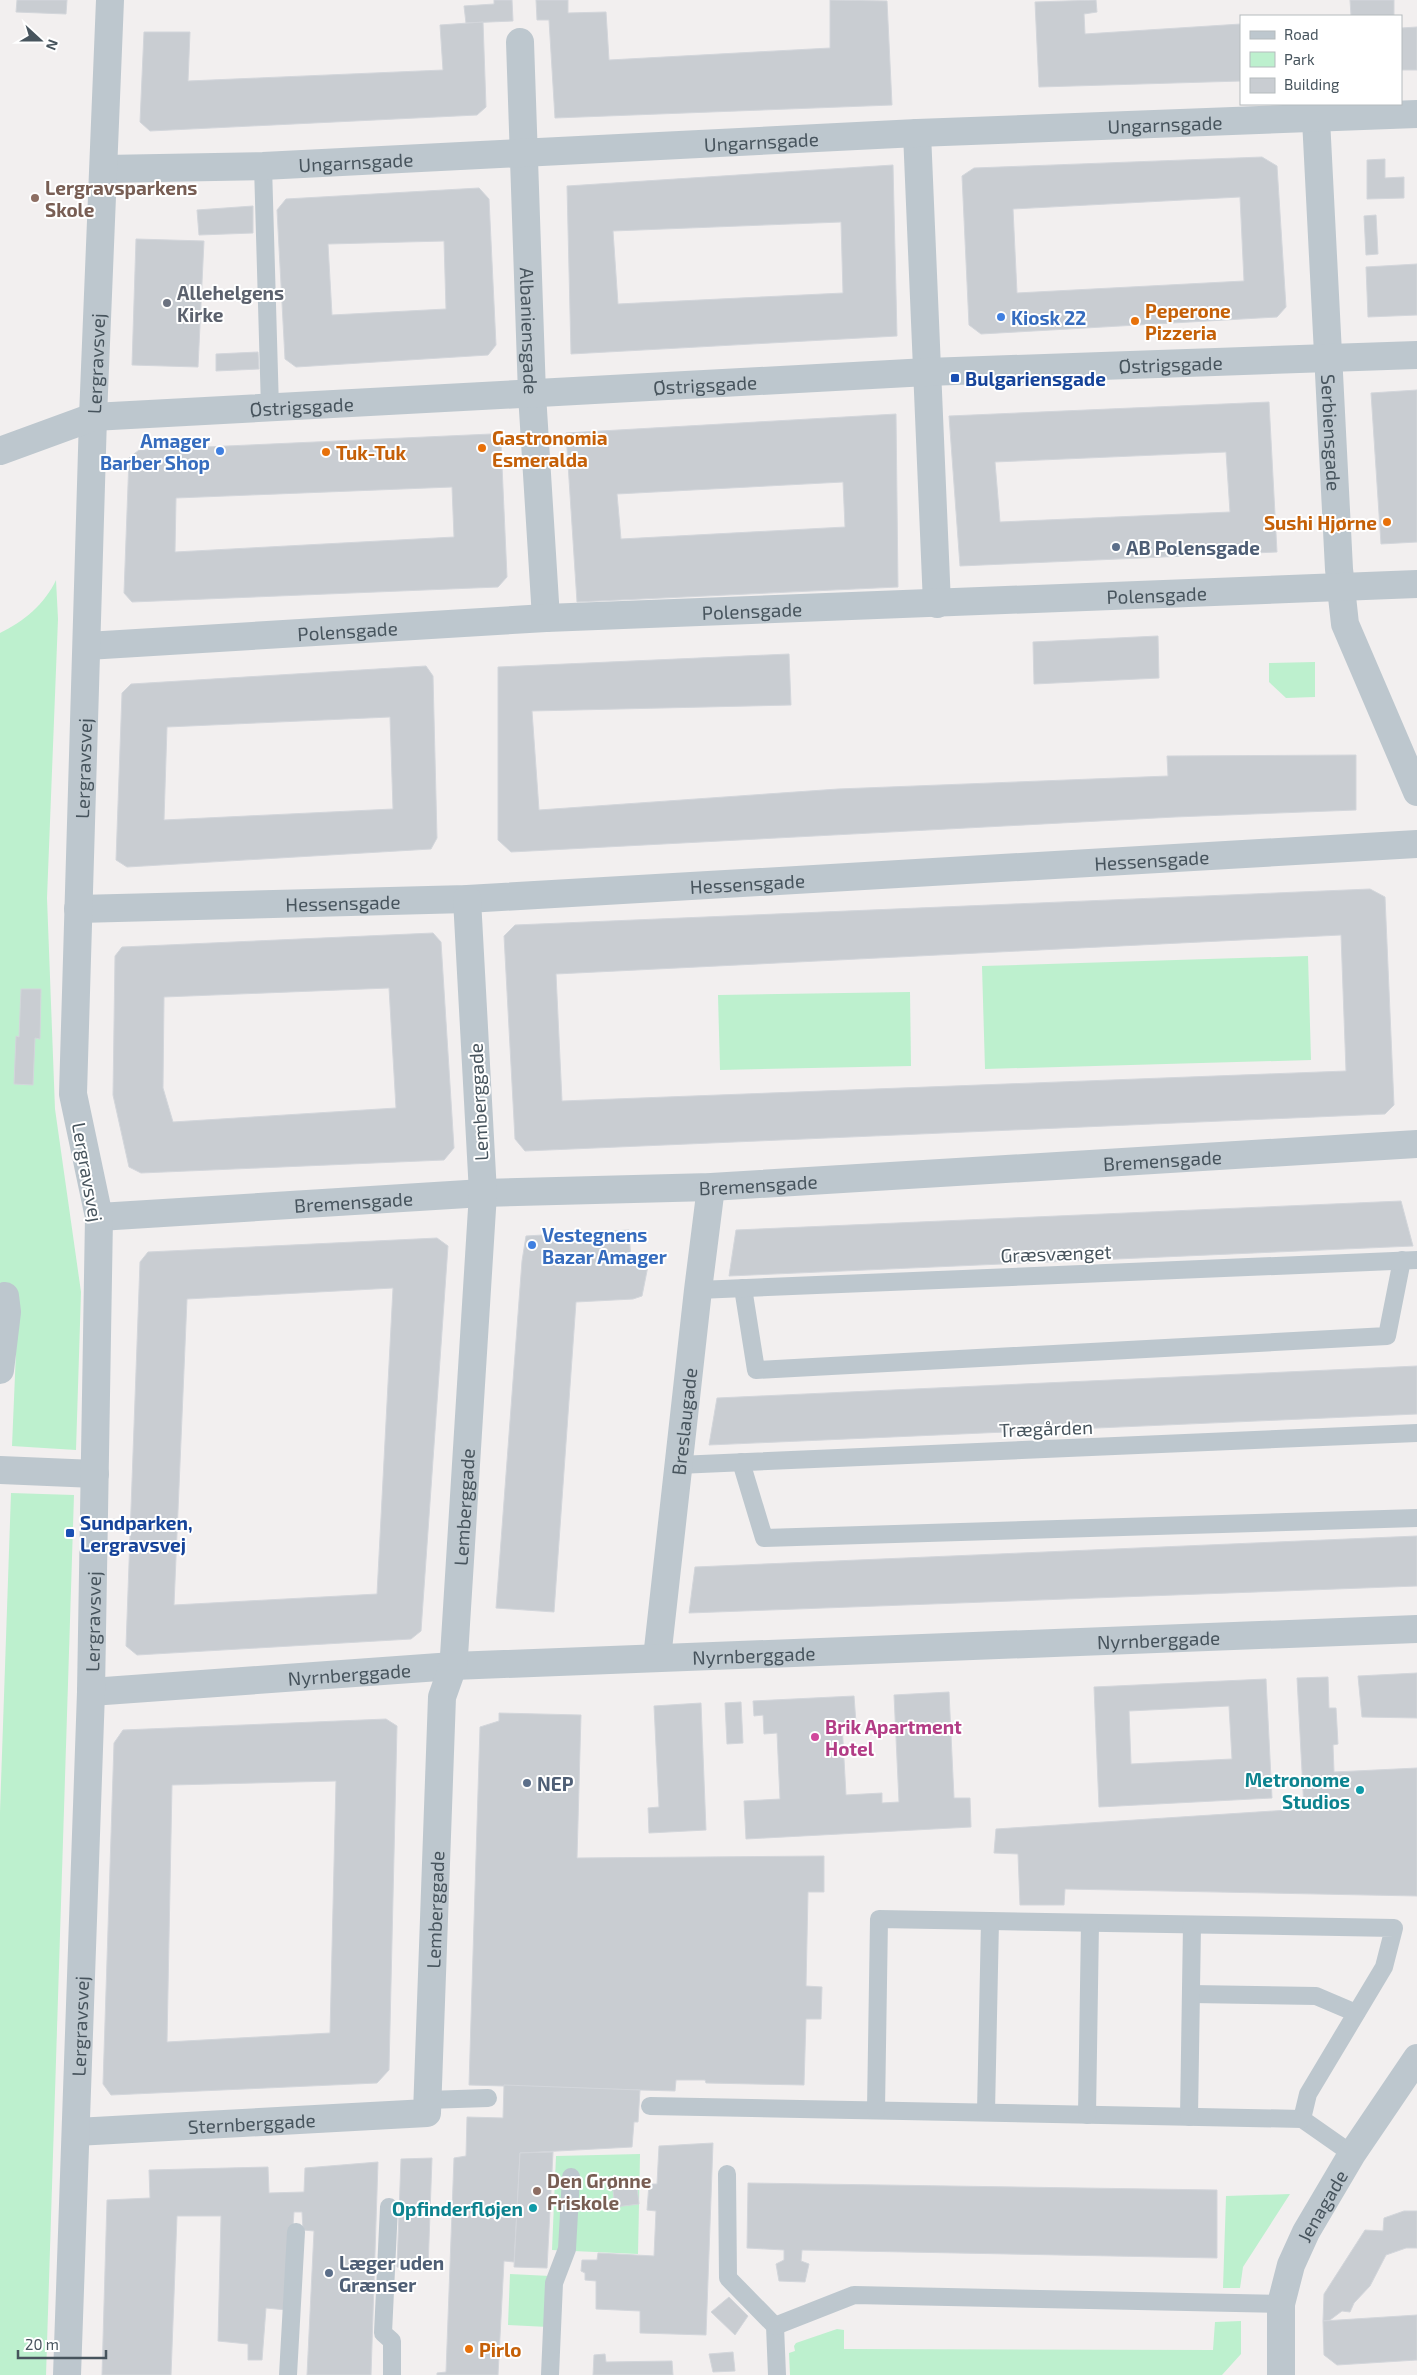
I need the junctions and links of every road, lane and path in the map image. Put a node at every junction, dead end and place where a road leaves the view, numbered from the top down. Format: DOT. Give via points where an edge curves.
graph roads {
  1 [pos="110,0"];
  2 [pos="520,42"];
  3 [pos="1327,113"];
  4 [pos="1417,114"];
  5 [pos="917,133"];
  6 [pos="525,154"];
  7 [pos="263,166"];
  8 [pos="104,169"];
  9 [pos="1417,355"];
  10 [pos="1327,359"];
  11 [pos="927,372"];
  12 [pos="532,394"];
  13 [pos="270,408"];
  14 [pos="93,417"];
  15 [pos="0,451"];
  16 [pos="1417,584"];
  17 [pos="1340,587"];
  18 [pos="937,604"];
  19 [pos="546,618"];
  20 [pos="87,646"];
  21 [pos="1417,792"];
  22 [pos="1417,844"];
  23 [pos="467,899"];
  24 [pos="78,909"];
  25 [pos="1417,1144"];
  26 [pos="711,1187"];
  27 [pos="483,1193"];
  28 [pos="99,1218"];
  29 [pos="1409,1260"];
  30 [pos="743,1288"];
  31 [pos="698,1290"];
  32 [pos="5,1296"];
  33 [pos="0,1370"];
  34 [pos="1417,1433"];
  35 [pos="741,1462"];
  36 [pos="678,1464"];
  37 [pos="0,1470"];
  38 [pos="95,1474"];
  39 [pos="1417,1518"];
  40 [pos="1417,1629"];
  41 [pos="657,1658"];
  42 [pos="453,1666"];
  43 [pos="91,1692"];
  44 [pos="990,1921"];
  45 [pos="1090,1923"];
  46 [pos="1192,1925"];
  47 [pos="1191,1994"];
  48 [pos="1356,2013"];
  49 [pos="1417,2058"];
  50 [pos="488,2098"];
  51 [pos="427,2106"];
  52 [pos="650,2106"];
  53 [pos="876,2110"];
  54 [pos="986,2112"];
  55 [pos="1087,2115"];
  56 [pos="1189,2117"];
  57 [pos="1302,2119"];
  58 [pos="76,2132"];
  59 [pos="1352,2154"];
  60 [pos="727,2174"];
  61 [pos="571,2177"];
  62 [pos="389,2208"];
  63 [pos="296,2232"];
  64 [pos="1281,2304"];
  65 [pos="775,2326"];
  66 [pos="66,2375"];
  67 [pos="288,2375"];
  68 [pos="392,2375"];
  69 [pos="550,2375"];
  70 [pos="777,2375"];
  71 [pos="1280,2375"];
  1 -- 8 [label="street, Lergravsvej"];
  2 -- 6 [label="street, Albaniensgade"];
  3 -- 4 [label="street, Ungarnsgade"];
  3 -- 5 [label="street, Ungarnsgade"];
  3 -- 10 [label="street, Serbiensgade"];
  5 -- 6 [label="street, Ungarnsgade"];
  5 -- 11 [label="street"];
  6 -- 7 [label="street, Ungarnsgade"];
  6 -- 12 [label="street, Albaniensgade"];
  7 -- 8 [label="street, Ungarnsgade"];
  7 -- 13 [label="lane"];
  8 -- 14 [label="street, Lergravsvej"];
  9 -- 10 [label="street, Østrigsgade"];
  10 -- 11 [label="street, Østrigsgade"];
  10 -- 17 [label="street, Serbiensgade"];
  11 -- 12 [label="street, Østrigsgade"];
  11 -- 18 [label="street"];
  12 -- 13 [label="street, Østrigsgade"];
  12 -- 19 [label="street, Albaniensgade"];
  13 -- 14 [label="street, Østrigsgade"];
  14 -- 15 [label="street, Østrigsgade"];
  14 -- 20 [label="street, Lergravsvej"];
  16 -- 17 [label="street, Polensgade"];
  17 -- 18 [label="street, Polensgade"];
  17 -- 21 [label="street, Serbiensgade" via="1345,624"];
  18 -- 19 [label="street, Polensgade"];
  19 -- 20 [label="street, Polensgade"];
  20 -- 24 [label="street, Lergravsvej"];
  22 -- 23 [label="street, Hessensgade"];
  23 -- 24 [label="street, Hessensgade"];
  23 -- 27 [label="street, Lemberggade"];
  24 -- 28 [label="street, Lergravsvej" via="73,1094"];
  25 -- 26 [label="street, Bremensgade"];
  26 -- 27 [label="street, Bremensgade"];
  26 -- 31 [label="street, Breslaugade"];
  27 -- 28 [label="street, Bremensgade"];
  27 -- 42 [label="street, Lemberggade"];
  28 -- 38 [label="street, Lergravsvej"];
  29 -- 30 [label="lane, Græsvænget"];
  29 -- 30 [label="lane" via="1388,1336 756,1370"];
  30 -- 31 [label="lane, Græsvænget"];
  31 -- 36 [label="street, Breslaugade"];
  32 -- 33 [label="street" via="7,1312"];
  34 -- 35 [label="lane, Trægården"];
  35 -- 36 [label="lane, Trægården"];
  35 -- 39 [label="lane" via="764,1538"];
  36 -- 41 [label="street, Breslaugade"];
  37 -- 38 [label="street"];
  38 -- 43 [label="street, Lergravsvej"];
  40 -- 41 [label="street, Nyrnberggade"];
  41 -- 42 [label="street, Nyrnberggade"];
  42 -- 43 [label="street, Nyrnberggade"];
  42 -- 51 [label="street, Lemberggade" via="442,1697"];
  43 -- 58 [label="street, Lergravsvej"];
  44 -- 45 [label="lane"];
  44 -- 53 [label="lane" via="879,1919"];
  44 -- 54 [label="lane"];
  45 -- 46 [label="lane"];
  45 -- 55 [label="lane"];
  46 -- 47 [label="lane"];
  46 -- 48 [label="lane" via="1394,1928 1384,1967"];
  47 -- 48 [label="lane" via="1316,1996"];
  47 -- 56 [label="lane"];
  48 -- 57 [label="lane" via="1308,2094"];
  49 -- 59 [label="street, Jenagade"];
  50 -- 51 [label="lane"];
  51 -- 58 [label="street, Sternberggade"];
  52 -- 53 [label="lane"];
  53 -- 54 [label="lane"];
  54 -- 55 [label="lane"];
  55 -- 56 [label="lane"];
  56 -- 57 [label="lane"];
  57 -- 59 [label="lane"];
  58 -- 66 [label="street, Lergravsvej"];
  59 -- 64 [label="street, Jenagade" via="1306,2232 1291,2266"];
  60 -- 65 [label="lane" via="728,2278"];
  61 -- 69 [label="lane" via="567,2250 554,2283"];
  62 -- 68 [label="lane" via="383,2333 392,2341"];
  63 -- 67 [label="lane"];
  64 -- 65 [label="lane" via="854,2295"];
  64 -- 71 [label="street, Jenagade"];
  65 -- 70 [label="lane"];
}
